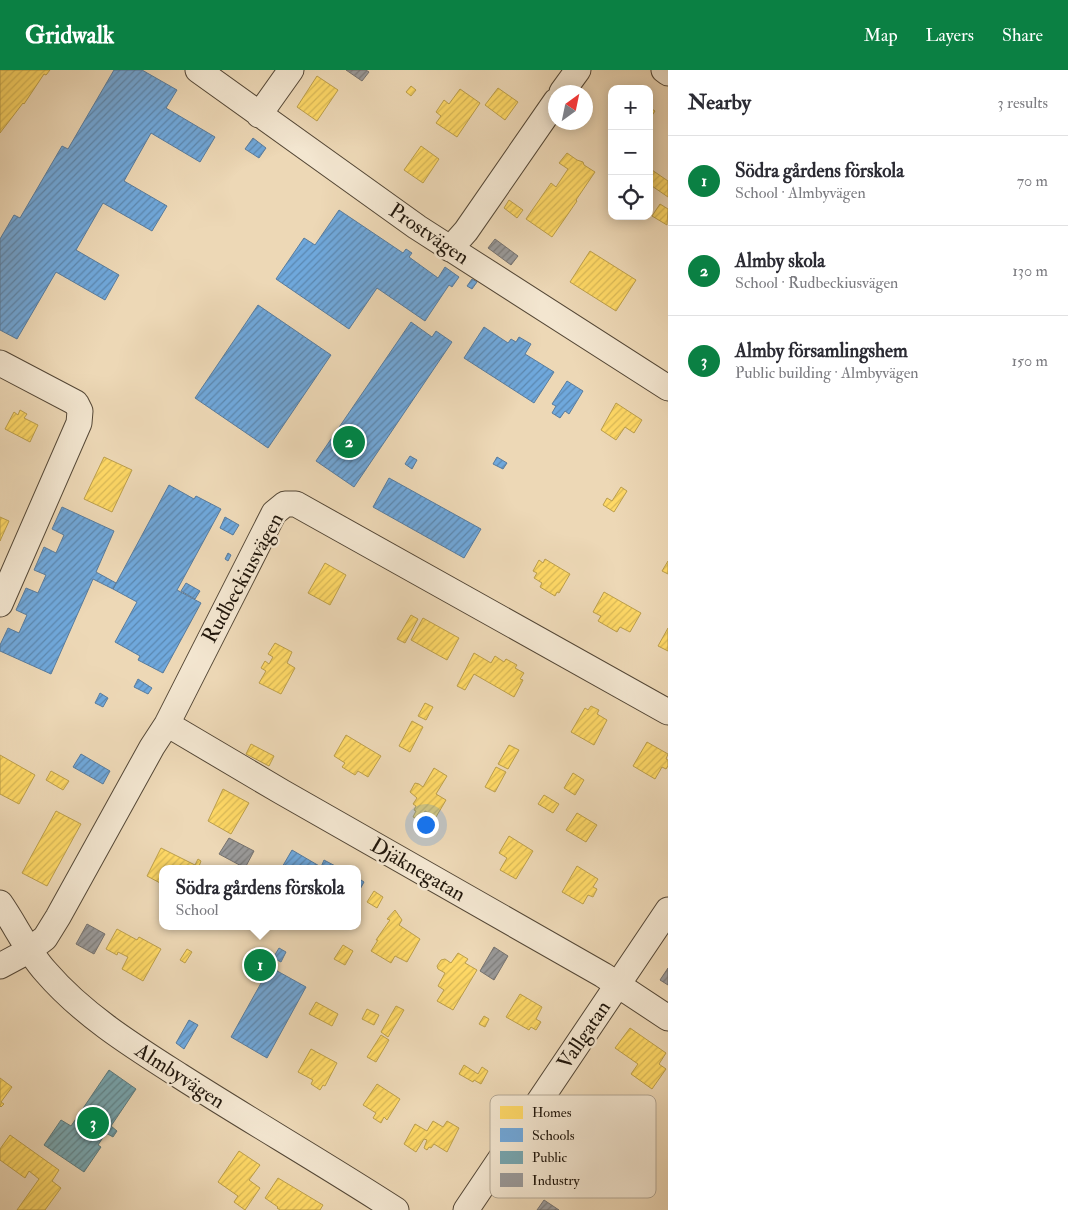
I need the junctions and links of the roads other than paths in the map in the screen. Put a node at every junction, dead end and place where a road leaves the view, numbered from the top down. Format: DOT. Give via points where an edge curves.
graph roads {
  1 [pos="198,70"];
  2 [pos="291,70"];
  3 [pos="578,70"];
  4 [pos="664,70"];
  5 [pos="668,73"];
  6 [pos="567,85"];
  7 [pos="548,113"];
  8 [pos="259,114"];
  9 [pos="450,249"];
  10 [pos="0,363"];
  11 [pos="668,388"];
  12 [pos="0,604"];
  13 [pos="668,712"];
  14 [pos="167,724"];
  15 [pos="0,903"];
  16 [pos="668,910"];
  17 [pos="28,950"];
  18 [pos="0,966"];
  19 [pos="618,984"];
  20 [pos="668,1018"];
  21 [pos="543,1095"];
  22 [pos="490,1174"];
  23 [pos="396,1210"];
  24 [pos="466,1210"];
  1 -- 8 [label="street, Prostvägen"];
  2 -- 8 [label="street"];
  3 -- 6 [label="street"];
  4 -- 5 [label="street"];
  7 -- 9 [label="street"];
  8 -- 9 [label="street, Prostvägen"];
  9 -- 11 [label="street, Prostvägen"];
  10 -- 12 [label="street" via="76,403 80,410 78,423"];
  13 -- 14 [label="street, Rudbeckiusvägen" via="296,504 285,504 274,513"];
  14 -- 17 [label="street, Rudbeckiusvägen" via="58,917 45,938"];
  14 -- 19 [label="street, Djäknegatan"];
  15 -- 17 [label="street, Almbyvägen"];
  16 -- 19 [label="street, Vallgatan"];
  17 -- 18 [label="street, Rudbeckiusvägen"];
  17 -- 23 [label="street, Almbyvägen" via="67,994 129,1044"];
  19 -- 20 [label="street, Djäknegatan"];
  19 -- 21 [label="street, Vallgatan"];
  22 -- 24 [label="street, Vallgatan"];
}
